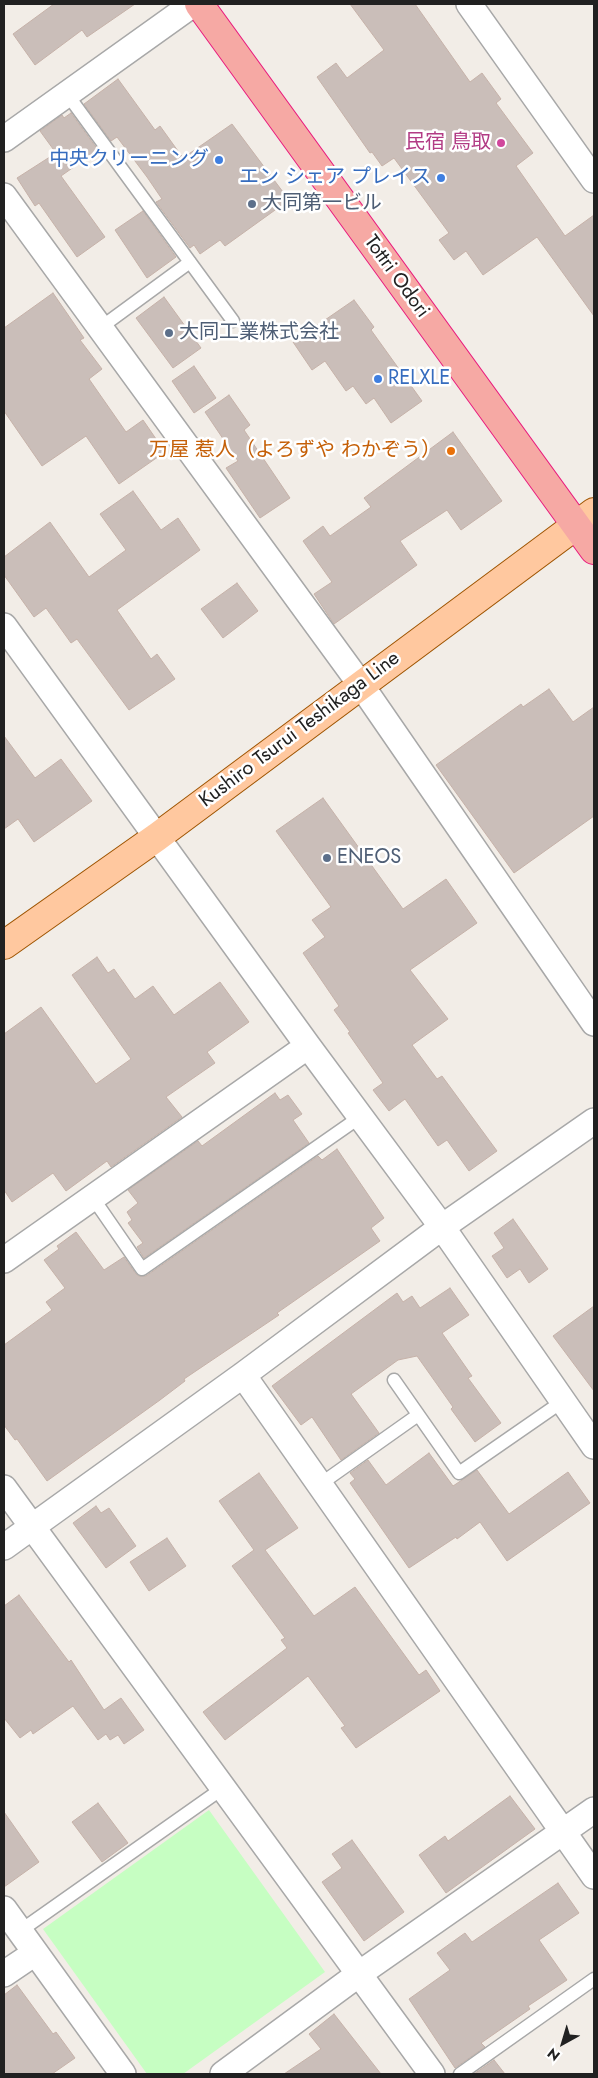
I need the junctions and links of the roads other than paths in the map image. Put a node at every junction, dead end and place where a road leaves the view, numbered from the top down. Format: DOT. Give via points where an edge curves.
graph roads {
  1 [pos="193,4"];
  2 [pos="199,4"];
  3 [pos="469,4"];
  4 [pos="67,94"];
  5 [pos="4,139"];
  6 [pos="594,180"];
  7 [pos="4,196"];
  8 [pos="190,262"];
  9 [pos="233,321"];
  10 [pos="100,328"];
  11 [pos="585,518"];
  12 [pos="594,550"];
  13 [pos="4,626"];
  14 [pos="361,685"];
  15 [pos="157,837"];
  16 [pos="4,945"];
  17 [pos="594,1023"];
  18 [pos="308,1046"];
  19 [pos="360,1117"];
  20 [pos="594,1122"];
  21 [pos="93,1198"];
  22 [pos="442,1227"];
  23 [pos="4,1260"];
  24 [pos="243,1375"];
  25 [pos="394,1380"];
  26 [pos="563,1401"];
  27 [pos="418,1415"];
  28 [pos="594,1444"];
  29 [pos="319,1485"];
  30 [pos="4,1488"];
  31 [pos="31,1527"];
  32 [pos="4,1547"];
  33 [pos="223,1788"];
  34 [pos="594,1810"];
  35 [pos="562,1832"];
  36 [pos="594,1876"];
  37 [pos="4,1909"];
  38 [pos="20,1931"];
  39 [pos="35,1953"];
  40 [pos="4,1974"];
  41 [pos="359,1974"];
  42 [pos="594,1979"];
  43 [pos="123,2074"];
  44 [pos="223,2074"];
  45 [pos="432,2074"];
  46 [pos="460,2074"];
  1 -- 4 [label="street"];
  2 -- 11 [label="highway, Tottri Odori"];
  3 -- 6 [label="street"];
  4 -- 5 [label="street"];
  4 -- 8 [label="lane"];
  7 -- 10 [label="street"];
  8 -- 9 [label="lane"];
  8 -- 10 [label="lane"];
  10 -- 14 [label="street"];
  11 -- 12 [label="highway, Tottri Odori"];
  11 -- 14 [label="main road, Kushiro Tsurui Teshikaga Line"];
  13 -- 15 [label="street"];
  14 -- 15 [label="main road, Kushiro Tsurui Teshikaga Line"];
  14 -- 17 [label="street"];
  15 -- 16 [label="main road, Kushiro Tsurui Teshikaga Line"];
  15 -- 18 [label="street"];
  18 -- 19 [label="street"];
  18 -- 21 [label="street"];
  19 -- 21 [label="lane" via="142,1269"];
  19 -- 22 [label="street"];
  20 -- 22 [label="street"];
  21 -- 23 [label="street"];
  22 -- 24 [label="street"];
  22 -- 26 [label="street"];
  24 -- 29 [label="street"];
  24 -- 31 [label="street"];
  25 -- 27 [label="lane"];
  26 -- 27 [label="lane" via="459,1473"];
  26 -- 28 [label="street"];
  27 -- 29 [label="lane"];
  29 -- 35 [label="street"];
  30 -- 31 [label="street"];
  31 -- 32 [label="street"];
  31 -- 33 [label="street"];
  33 -- 38 [label="lane"];
  33 -- 41 [label="street"];
  34 -- 35 [label="street"];
  35 -- 36 [label="street"];
  35 -- 41 [label="street"];
  37 -- 38 [label="street"];
  38 -- 39 [label="street"];
  39 -- 40 [label="street"];
  39 -- 43 [label="street"];
  41 -- 44 [label="street"];
  41 -- 45 [label="street"];
  42 -- 46 [label="lane"];
}
